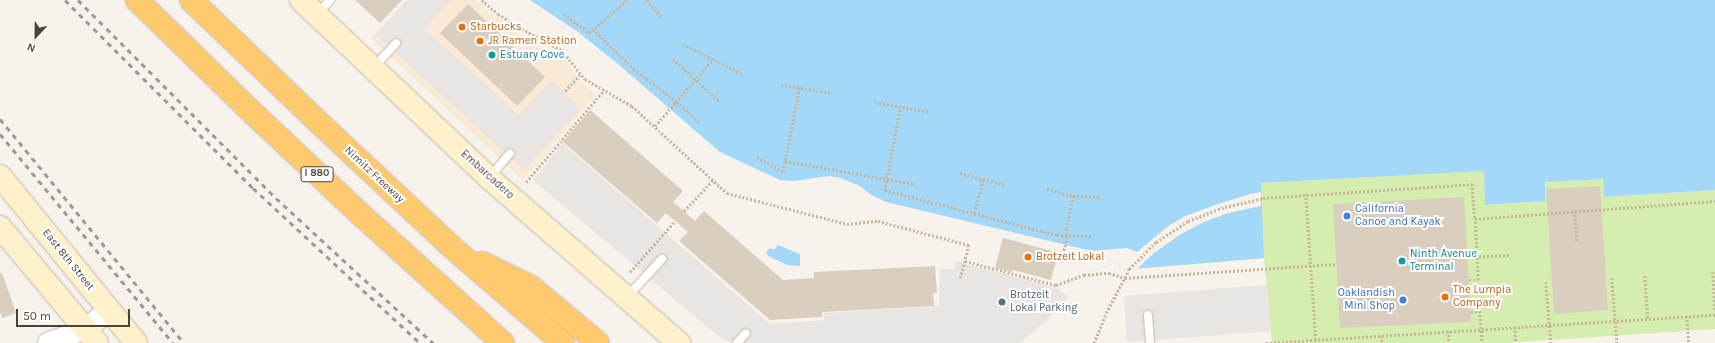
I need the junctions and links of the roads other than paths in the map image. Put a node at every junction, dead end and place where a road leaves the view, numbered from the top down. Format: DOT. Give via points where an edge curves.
graph roads {
  1 [pos="137,0"];
  2 [pos="191,0"];
  3 [pos="301,0"];
  4 [pos="323,8"];
  5 [pos="396,43"];
  6 [pos="372,69"];
  7 [pos="510,153"];
  8 [pos="0,176"];
  9 [pos="489,178"];
  10 [pos="0,226"];
  11 [pos="454,249"];
  12 [pos="662,259"];
  13 [pos="626,298"];
  14 [pos="109,310"];
  15 [pos="1148,315"];
  16 [pos="746,333"];
  17 [pos="92,336"];
  18 [pos="48,343"];
  19 [pos="136,343"];
  20 [pos="503,343"];
  21 [pos="563,343"];
  22 [pos="598,343"];
  23 [pos="679,343"];
  24 [pos="737,343"];
  25 [pos="1150,343"];
  1 -- 20 [label="highway, I 880" via="358,213"];
  2 -- 11 [label="highway, Nimitz Freeway"];
  3 -- 4 [label="main road, Embarcadero"];
  4 -- 6 [label="main road, Embarcadero"];
  5 -- 6 [label="lane"];
  6 -- 9 [label="main road, Embarcadero"];
  7 -- 9 [label="lane"];
  8 -- 14 [label="main road, East 8th Street"];
  9 -- 13 [label="main road, Embarcadero"];
  10 -- 17 [label="main road"];
  11 -- 21 [label="highway, Nimitz Freeway"];
  11 -- 22 [label="highway" via="531,287"];
  12 -- 13 [label="lane"];
  13 -- 23 [label="main road, Embarcadero"];
  14 -- 17 [label="street"];
  14 -- 19 [label="main road, East 8th Street"];
  15 -- 25 [label="lane"];
  16 -- 24 [label="lane"];
  17 -- 18 [label="street"];
}
